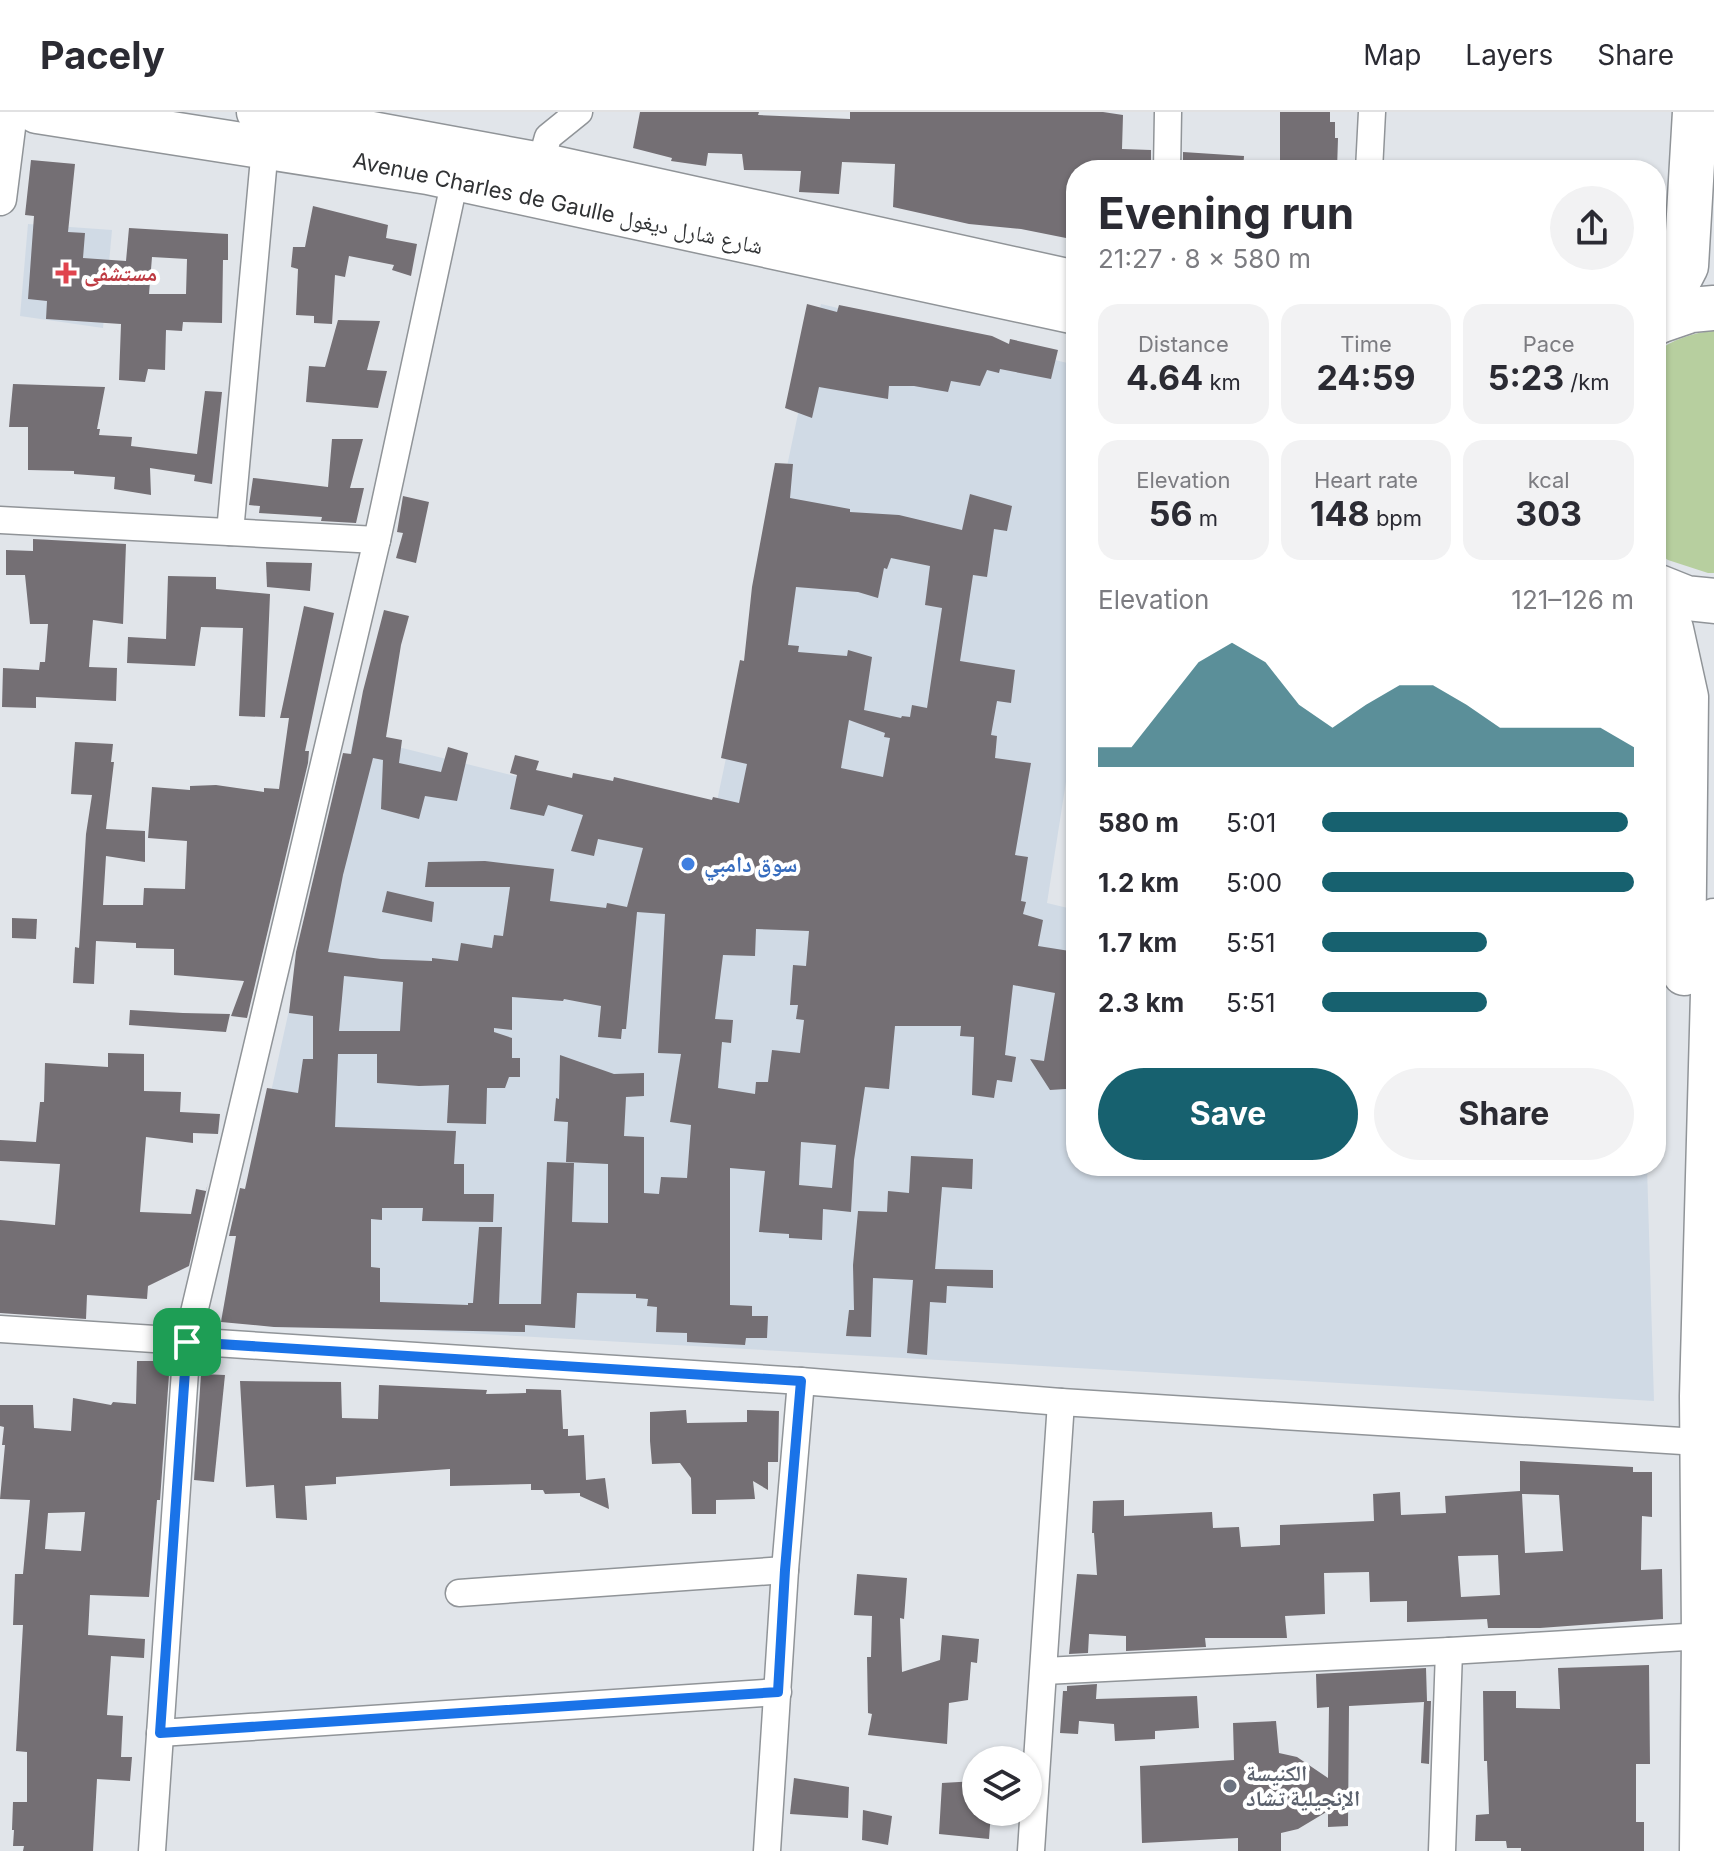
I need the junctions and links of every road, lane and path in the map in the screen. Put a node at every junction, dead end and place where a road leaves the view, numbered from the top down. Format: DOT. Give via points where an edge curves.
graph roads {
  1 [pos="11,112"];
  2 [pos="37,112"];
  3 [pos="579,112"];
  4 [pos="1168,112"];
  5 [pos="1372,112"];
  6 [pos="1695,112"];
  7 [pos="352,120"];
  8 [pos="262,129"];
  9 [pos="1167,160"];
  10 [pos="1370,160"];
  11 [pos="455,179"];
  12 [pos="536,180"];
  13 [pos="0,199"];
  14 [pos="913,262"];
  15 [pos="1066,281"];
  16 [pos="1666,303"];
  17 [pos="1714,308"];
  18 [pos="1066,310"];
  19 [pos="1666,319"];
  20 [pos="0,520"];
  21 [pos="230,532"];
  22 [pos="377,540"];
  23 [pos="1666,592"];
  24 [pos="1714,601"];
  25 [pos="1666,614"];
  26 [pos="1714,920"];
  27 [pos="0,1329"];
  28 [pos="187,1342"];
  29 [pos="801,1381"];
  30 [pos="1701,1396"];
  31 [pos="1061,1402"];
  32 [pos="1708,1443"];
  33 [pos="785,1570"];
  34 [pos="459,1593"];
  35 [pos="1703,1636"];
  36 [pos="1449,1651"];
  37 [pos="1044,1671"];
  38 [pos="778,1692"];
  39 [pos="160,1733"];
  40 [pos="152,1851"];
  41 [pos="767,1851"];
  42 [pos="1031,1851"];
  43 [pos="1442,1851"];
  44 [pos="1701,1851"];
  1 -- 13 [label="street"];
  2 -- 8 [label="main road, Avenue Charles de Gaulle شارع شارل ديغول"];
  3 -- 12 [label="street" via="548,137"];
  4 -- 9 [label="street"];
  5 -- 10 [label="street"];
  6 -- 16 [label="highway" via="1686,266"];
  7 -- 8 [label="main road, Avenue Charles de Gaulle شارع شارل ديغول"];
  7 -- 12 [label="main road, Avenue Charles de Gaulle شارع شارل ديغول"];
  8 -- 11 [label="main road, Avenue Charles de Gaulle شارع شارل ديغول"];
  8 -- 21 [label="street"];
  11 -- 12 [label="main road, Avenue Charles de Gaulle شارع شارل ديغول"];
  11 -- 22 [label="street"];
  12 -- 14 [label="main road, Avenue Charles de Gaulle شارع شارل ديغول"];
  14 -- 15 [label="main road, Avenue Charles de Gaulle شارع شارل ديغول"];
  14 -- 18 [label="main road, Avenue Charles de Gaulle شارع شارل ديغول"];
  17 -- 19 [label="highway"];
  20 -- 21 [label="street"];
  21 -- 22 [label="street"];
  22 -- 28 [label="street"];
  23 -- 24 [label="highway"];
  25 -- 30 [label="main road" via="1687,697 1684,1266 1686,1322"];
  26 -- 30 [label="main road"];
  27 -- 28 [label="street"];
  28 -- 29 [label="street"];
  28 -- 39 [label="street"];
  29 -- 31 [label="street"];
  29 -- 33 [label="street"];
  30 -- 32 [label="main road"];
  31 -- 32 [label="street"];
  31 -- 37 [label="street"];
  32 -- 35 [label="main road"];
  33 -- 34 [label="street"];
  33 -- 38 [label="street"];
  35 -- 36 [label="street"];
  35 -- 44 [label="main road"];
  36 -- 37 [label="street"];
  36 -- 43 [label="street"];
  37 -- 42 [label="street"];
  38 -- 39 [label="street"];
  38 -- 41 [label="street"];
  39 -- 40 [label="street"];
}
